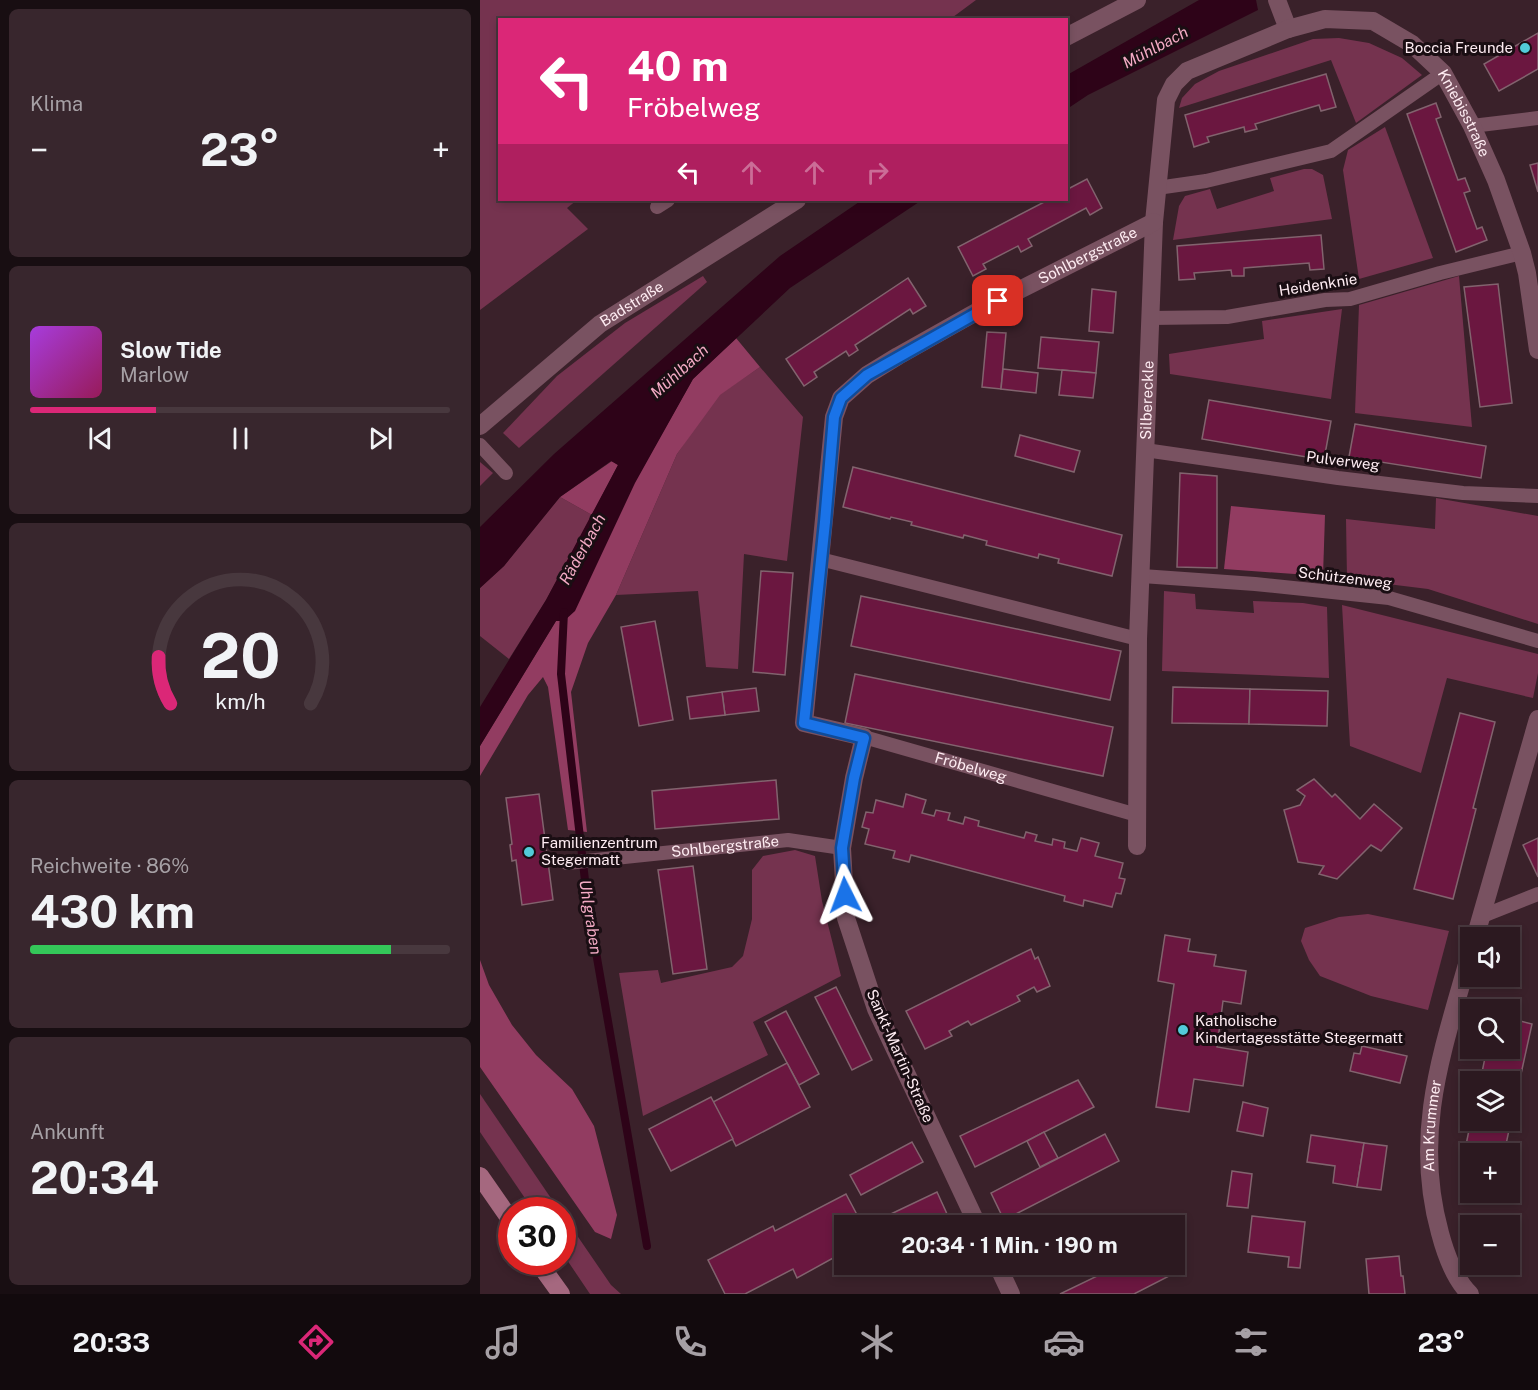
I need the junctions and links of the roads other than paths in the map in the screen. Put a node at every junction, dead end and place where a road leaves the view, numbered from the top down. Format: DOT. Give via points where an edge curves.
graph roads {
  1 [pos="1137,0"];
  2 [pos="1282,13"];
  3 [pos="1068,37"];
  4 [pos="1443,73"];
  5 [pos="1538,118"];
  6 [pos="1472,126"];
  7 [pos="1157,188"];
  8 [pos="795,201"];
  9 [pos="1154,222"];
  10 [pos="1522,253"];
  11 [pos="1151,318"];
  12 [pos="1538,350"];
  13 [pos="480,426"];
  14 [pos="480,445"];
  15 [pos="1145,450"];
  16 [pos="506,473"];
  17 [pos="1538,495"];
  18 [pos="820,559"];
  19 [pos="1142,576"];
  20 [pos="1138,639"];
  21 [pos="1538,641"];
  22 [pos="1538,719"];
  23 [pos="804,723"];
  24 [pos="864,738"];
  25 [pos="1137,814"];
  26 [pos="1137,846"];
  27 [pos="842,848"];
  28 [pos="570,862"];
  29 [pos="1538,894"];
  30 [pos="1480,917"];
  31 [pos="1478,927"];
  32 [pos="1461,987"];
  33 [pos="480,1176"];
  34 [pos="498,1202"];
  35 [pos="973,1215"];
  36 [pos="547,1275"];
  37 [pos="1002,1275"];
  38 [pos="561,1294"];
  39 [pos="1011,1294"];
  40 [pos="1470,1294"];
  1 -- 3 [label="street"];
  2 -- 4 [label="street, Kniebisstraße" via="1373,21 1412,44"];
  2 -- 7 [label="street, Silbereckle" via="1187,71 1174,84 1166,100"];
  4 -- 6 [label="street, Kniebisstraße"];
  4 -- 7 [label="lane" via="1331,151 1206,181"];
  5 -- 6 [label="lane"];
  6 -- 10 [label="street, Kniebisstraße"];
  7 -- 9 [label="street, Silbereckle"];
  8 -- 13 [label="street, Badstraße" via="600,324"];
  9 -- 11 [label="street, Silbereckle"];
  9 -- 18 [label="street, Sohlbergstraße" via="928,339 867,375 841,398 834,417"];
  10 -- 11 [label="lane, Heidenknie" via="1350,299 1227,317"];
  10 -- 12 [label="street, Kniebisstraße"];
  11 -- 15 [label="street, Silbereckle"];
  14 -- 16 [label="lane"];
  15 -- 17 [label="lane, Pulverweg" via="1463,493"];
  15 -- 19 [label="street, Silbereckle"];
  18 -- 20 [label="lane"];
  18 -- 23 [label="street, Sohlbergstraße"];
  19 -- 20 [label="street, Silbereckle"];
  19 -- 21 [label="lane, Schützenweg" via="1389,598"];
  20 -- 25 [label="street, Silbereckle"];
  22 -- 30 [label="street"];
  23 -- 24 [label="street, Fröbelweg"];
  24 -- 25 [label="lane, Fröbelweg"];
  24 -- 27 [label="street, Sankt-Martin-Straße"];
  25 -- 26 [label="street, Silbereckle"];
  27 -- 28 [label="lane, Sohlbergstraße" via="788,840"];
  27 -- 35 [label="street, Sankt-Martin-Straße" via="846,918 876,1009"];
  29 -- 30 [label="lane"];
  30 -- 31 [label="street"];
  32 -- 40 [label="street, Am Krummer" via="1433,1093 1428,1159 1432,1204 1446,1255"];
  33 -- 34 [label="street"];
  36 -- 38 [label="street"];
  37 -- 39 [label="street"];
}
